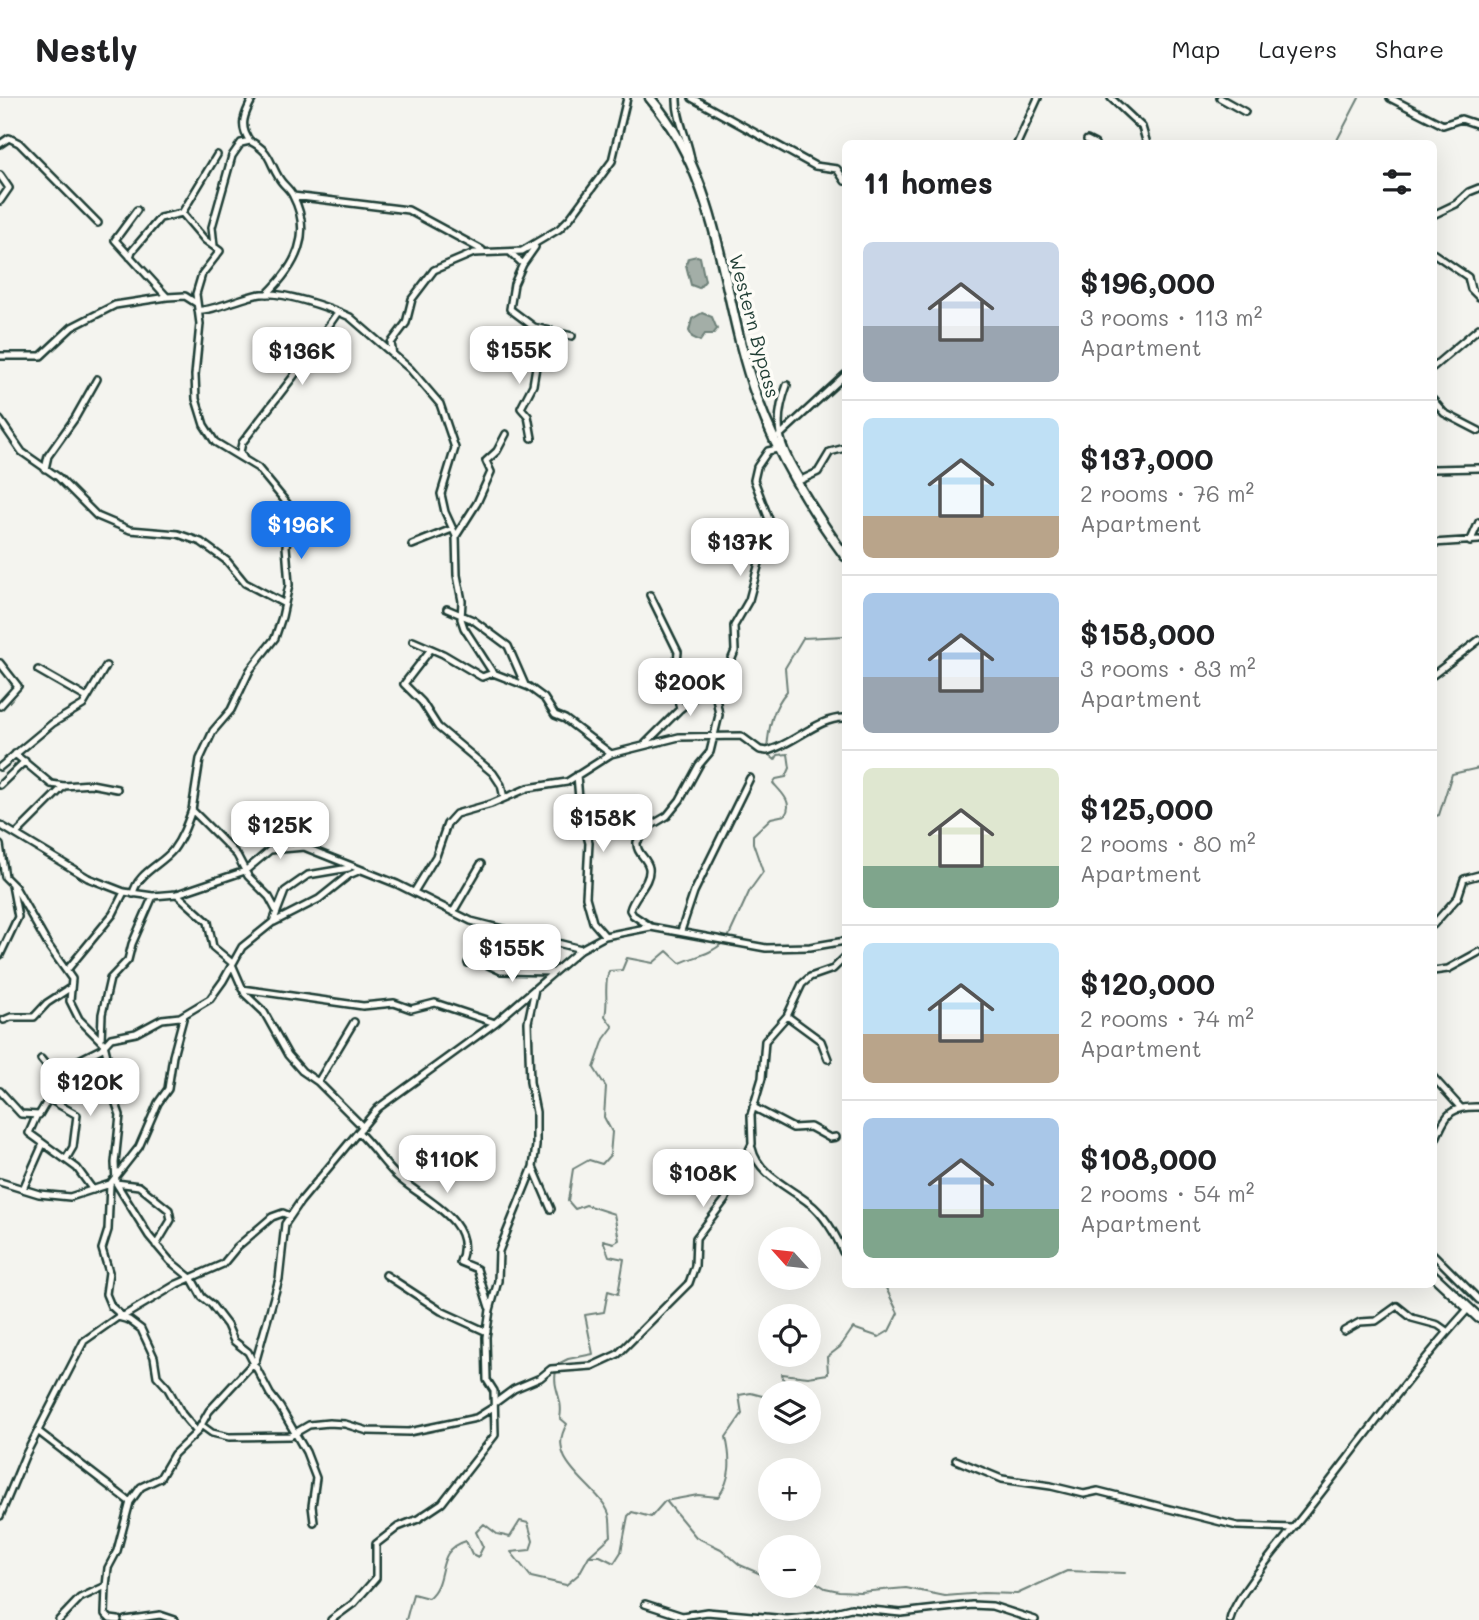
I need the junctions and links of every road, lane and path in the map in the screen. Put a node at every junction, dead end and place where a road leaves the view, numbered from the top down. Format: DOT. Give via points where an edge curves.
graph roads {
  1 [pos="253,98"];
  2 [pos="627,98"];
  3 [pos="650,98"];
  4 [pos="677,98"];
  5 [pos="692,98"];
  6 [pos="1038,98"];
  7 [pos="1111,98"];
  8 [pos="1220,98"];
  9 [pos="1390,98"];
  10 [pos="1245,112"];
  11 [pos="1479,125"];
  12 [pos="1019,140"];
  13 [pos="1146,140"];
  14 [pos="250,141"];
  15 [pos="0,144"];
  16 [pos="217,155"];
  17 [pos="692,160"];
  18 [pos="0,175"];
  19 [pos="842,176"];
  20 [pos="1479,188"];
  21 [pos="293,196"];
  22 [pos="0,201"];
  23 [pos="137,210"];
  24 [pos="182,213"];
  25 [pos="1437,213"];
  26 [pos="98,223"];
  27 [pos="536,244"];
  28 [pos="214,246"];
  29 [pos="485,252"];
  30 [pos="511,253"];
  31 [pos="1437,256"];
  32 [pos="130,257"];
  33 [pos="523,264"];
  34 [pos="267,294"];
  35 [pos="167,297"];
  36 [pos="1479,297"];
  37 [pos="197,307"];
  38 [pos="338,312"];
  39 [pos="1479,328"];
  40 [pos="542,330"];
  41 [pos="572,336"];
  42 [pos="391,342"];
  43 [pos="378,343"];
  44 [pos="393,355"];
  45 [pos="0,356"];
  46 [pos="1437,364"];
  47 [pos="842,378"];
  48 [pos="97,379"];
  49 [pos="786,386"];
  50 [pos="1437,405"];
  51 [pos="0,421"];
  52 [pos="1479,431"];
  53 [pos="506,434"];
  54 [pos="779,436"];
  55 [pos="532,438"];
  56 [pos="777,449"];
  57 [pos="842,449"];
  58 [pos="244,459"];
  59 [pos="1437,468"];
  60 [pos="1479,468"];
  61 [pos="45,469"];
  62 [pos="1479,522"];
  63 [pos="452,529"];
  64 [pos="456,536"];
  65 [pos="1479,540"];
  66 [pos="1470,542"];
  67 [pos="1437,543"];
  68 [pos="412,545"];
  69 [pos="842,552"];
  70 [pos="650,595"];
  71 [pos="284,603"];
  72 [pos="447,609"];
  73 [pos="461,614"];
  74 [pos="1479,640"];
  75 [pos="413,641"];
  76 [pos="431,649"];
  77 [pos="0,663"];
  78 [pos="106,666"];
  79 [pos="38,670"];
  80 [pos="493,673"];
  81 [pos="725,673"];
  82 [pos="1437,673"];
  83 [pos="524,685"];
  84 [pos="87,698"];
  85 [pos="0,706"];
  86 [pos="680,709"];
  87 [pos="842,718"];
  88 [pos="712,737"];
  89 [pos="642,746"];
  90 [pos="15,754"];
  91 [pos="611,754"];
  92 [pos="25,761"];
  93 [pos="0,767"];
  94 [pos="577,775"];
  95 [pos="750,778"];
  96 [pos="0,785"];
  97 [pos="64,786"];
  98 [pos="117,789"];
  99 [pos="504,798"];
  100 [pos="192,810"];
  101 [pos="0,825"];
  102 [pos="16,834"];
  103 [pos="0,845"];
  104 [pos="1,857"];
  105 [pos="481,864"];
  106 [pos="353,868"];
  107 [pos="361,870"];
  108 [pos="245,871"];
  109 [pos="1479,875"];
  110 [pos="12,885"];
  111 [pos="124,892"];
  112 [pos="414,892"];
  113 [pos="133,894"];
  114 [pos="177,894"];
  115 [pos="153,896"];
  116 [pos="277,912"];
  117 [pos="453,912"];
  118 [pos="1437,921"];
  119 [pos="272,922"];
  120 [pos="651,927"];
  121 [pos="681,931"];
  122 [pos="605,936"];
  123 [pos="842,940"];
  124 [pos="581,949"];
  125 [pos="1479,952"];
  126 [pos="0,955"];
  127 [pos="842,960"];
  128 [pos="468,963"];
  129 [pos="233,965"];
  130 [pos="67,970"];
  131 [pos="1437,970"];
  132 [pos="552,972"];
  133 [pos="536,986"];
  134 [pos="70,988"];
  135 [pos="242,989"];
  136 [pos="184,1015"];
  137 [pos="787,1016"];
  138 [pos="4,1020"];
  139 [pos="354,1022"];
  140 [pos="495,1023"];
  141 [pos="102,1042"];
  142 [pos="41,1059"];
  143 [pos="828,1059"];
  144 [pos="59,1081"];
  145 [pos="1437,1081"];
  146 [pos="318,1082"];
  147 [pos="0,1091"];
  148 [pos="49,1099"];
  149 [pos="6,1100"];
  150 [pos="753,1107"];
  151 [pos="1460,1107"];
  152 [pos="1479,1107"];
  153 [pos="0,1108"];
  154 [pos="36,1117"];
  155 [pos="361,1129"];
  156 [pos="1437,1136"];
  157 [pos="836,1138"];
  158 [pos="43,1144"];
  159 [pos="751,1144"];
  160 [pos="66,1159"];
  161 [pos="533,1167"];
  162 [pos="0,1182"];
  163 [pos="113,1183"];
  164 [pos="23,1189"];
  165 [pos="93,1190"];
  166 [pos="551,1209"];
  167 [pos="290,1216"];
  168 [pos="156,1245"];
  169 [pos="842,1249"];
  170 [pos="1437,1258"];
  171 [pos="386,1275"];
  172 [pos="192,1279"];
  173 [pos="1437,1279"];
  174 [pos="496,1289"];
  175 [pos="486,1292"];
  176 [pos="1479,1300"];
  177 [pos="490,1310"];
  178 [pos="1476,1313"];
  179 [pos="122,1317"];
  180 [pos="1344,1331"];
  181 [pos="487,1332"];
  182 [pos="1448,1332"];
  183 [pos="253,1363"];
  184 [pos="494,1406"];
  185 [pos="201,1425"];
  186 [pos="39,1432"];
  187 [pos="197,1432"];
  188 [pos="295,1433"];
  189 [pos="956,1460"];
  190 [pos="130,1502"];
  191 [pos="0,1516"];
  192 [pos="314,1522"];
  193 [pos="1293,1528"];
  194 [pos="106,1586"];
  195 [pos="645,1604"];
  196 [pos="59,1620"];
  197 [pos="118,1620"];
  198 [pos="125,1620"];
  199 [pos="175,1620"];
  200 [pos="331,1620"];
  201 [pos="1035,1620"];
  202 [pos="1230,1620"];
  1 -- 14 [label="street" via="243,126"];
  2 -- 27 [label="street" via="612,161 570,218"];
  3 -- 17 [label="main road, Western Bypass"];
  4 -- 17 [label="street"];
  5 -- 19 [label="street" via="815,166 837,169"];
  6 -- 12 [label="street"];
  7 -- 13 [label="street" via="1142,127"];
  8 -- 10 [label="street"];
  9 -- 11 [label="street" via="1443,125 1469,119"];
  14 -- 21 [label="street" via="265,150"];
  14 -- 28 [label="street" via="241,143 232,156 212,227"];
  15 -- 26 [label="street" via="9,138 19,143"];
  16 -- 24 [label="street"];
  17 -- 56 [label="main road, Western Bypass" via="756,397"];
  18 -- 22 [label="street" via="9,188"];
  20 -- 25 [label="street"];
  21 -- 29 [label="street" via="408,210"];
  21 -- 34 [label="street" via="304,229 300,248"];
  23 -- 32 [label="street" via="115,240"];
  24 -- 28 [label="street"];
  24 -- 32 [label="street" via="160,218"];
  27 -- 30 [label="street"];
  27 -- 33 [label="street"];
  28 -- 37 [label="street" via="220,251 202,274"];
  29 -- 30 [label="street"];
  29 -- 42 [label="street" via="458,258 428,275 412,299 404,327"];
  30 -- 33 [label="street"];
  31 -- 36 [label="street" via="1468,277"];
  32 -- 35 [label="street"];
  33 -- 40 [label="street" via="510,309"];
  34 -- 37 [label="street" via="204,311"];
  34 -- 38 [label="street"];
  35 -- 37 [label="street" via="185,296"];
  35 -- 45 [label="street" via="111,307 72,327 38,357"];
  37 -- 58 [label="street" via="200,332 195,394 204,425 222,449"];
  38 -- 43 [label="street" via="351,317"];
  38 -- 58 [label="street" via="242,443"];
  39 -- 46 [label="street"];
  40 -- 41 [label="street"];
  40 -- 55 [label="street" via="533,385 521,408 528,416"];
  42 -- 43 [label="street"];
  42 -- 44 [label="street"];
  43 -- 44 [label="street"];
  44 -- 63 [label="street" via="429,388 454,443 441,494"];
  47 -- 54 [label="street"];
  48 -- 61 [label="street" via="48,456"];
  49 -- 54 [label="street"];
  50 -- 52 [label="street"];
  51 -- 61 [label="street" via="17,447"];
  53 -- 64 [label="street" via="486,461 491,472"];
  54 -- 57 [label="street" via="801,480 818,472 830,452"];
  56 -- 69 [label="main road, Western Bypass"];
  56 -- 81 [label="street" via="768,451 754,473 770,522 749,600 736,619 735,651"];
  58 -- 71 [label="street" via="258,468 290,507 289,585"];
  59 -- 60 [label="street"];
  61 -- 71 [label="street" via="97,516 130,530 178,534 205,544 245,583"];
  62 -- 66 [label="street"];
  63 -- 64 [label="street"];
  63 -- 68 [label="street"];
  64 -- 73 [label="street"];
  65 -- 66 [label="street"];
  66 -- 67 [label="street"];
  70 -- 86 [label="street" via="678,652 675,685"];
  71 -- 100 [label="street" via="275,638 250,670 200,759"];
  72 -- 73 [label="street"];
  73 -- 80 [label="street" via="462,624"];
  73 -- 83 [label="street" via="508,646"];
  74 -- 82 [label="street"];
  75 -- 76 [label="street"];
  76 -- 80 [label="street" via="482,677"];
  76 -- 99 [label="street" via="404,684 438,727 493,773"];
  77 -- 85 [label="street" via="18,686"];
  78 -- 84 [label="street"];
  79 -- 84 [label="street"];
  80 -- 83 [label="street"];
  81 -- 86 [label="street"];
  81 -- 88 [label="street" via="716,697 719,715"];
  83 -- 91 [label="street" via="544,698 555,715"];
  84 -- 90 [label="street"];
  86 -- 89 [label="street"];
  87 -- 88 [label="street" via="829,720 767,751 741,736"];
  88 -- 89 [label="street" via="685,736"];
  88 -- 120 [label="street" via="710,752 680,800 637,842 649,873 630,910"];
  89 -- 91 [label="street"];
  90 -- 92 [label="street"];
  90 -- 93 [label="street"];
  91 -- 94 [label="street"];
  92 -- 96 [label="street"];
  92 -- 97 [label="street" via="51,784"];
  94 -- 99 [label="street" via="567,782 534,786"];
  94 -- 122 [label="street" via="589,843 586,897 593,922"];
  95 -- 121 [label="street" via="694,892"];
  97 -- 98 [label="street" via="91,783"];
  97 -- 102 [label="street"];
  99 -- 112 [label="street" via="451,818 436,856"];
  100 -- 108 [label="street" via="237,855"];
  100 -- 113 [label="street" via="172,852 136,885"];
  101 -- 102 [label="street"];
  102 -- 111 [label="street" via="88,878"];
  103 -- 104 [label="street"];
  104 -- 110 [label="street" via="5,877"];
  105 -- 117 [label="street"];
  106 -- 107 [label="street"];
  106 -- 108 [label="street" via="295,847 270,850"];
  106 -- 116 [label="street" via="308,875 281,895"];
  107 -- 112 [label="street"];
  107 -- 119 [label="street" via="319,899"];
  108 -- 114 [label="street"];
  108 -- 116 [label="street"];
  109 -- 118 [label="street" via="1464,878 1458,897"];
  110 -- 126 [label="street" via="18,917"];
  110 -- 130 [label="street"];
  111 -- 113 [label="street"];
  111 -- 130 [label="street" via="113,914"];
  112 -- 117 [label="street"];
  113 -- 115 [label="street"];
  114 -- 115 [label="street"];
  114 -- 129 [label="street" via="208,922 213,947"];
  115 -- 141 [label="street" via="128,960 110,979 102,1014"];
  116 -- 119 [label="street"];
  117 -- 124 [label="street"];
  119 -- 129 [label="street" via="246,942"];
  120 -- 121 [label="street"];
  120 -- 122 [label="street"];
  121 -- 123 [label="street" via="777,949"];
  122 -- 124 [label="street"];
  124 -- 132 [label="street"];
  125 -- 131 [label="street"];
  127 -- 137 [label="street" via="802,984"];
  128 -- 132 [label="street" via="479,960 505,972"];
  129 -- 135 [label="street"];
  129 -- 136 [label="street" via="216,992"];
  130 -- 134 [label="street" via="73,982"];
  132 -- 133 [label="street"];
  133 -- 140 [label="street"];
  133 -- 161 [label="street" via="528,1022 537,1130"];
  134 -- 138 [label="street" via="34,1017"];
  134 -- 141 [label="street" via="79,1019"];
  135 -- 140 [label="street" via="363,1006 394,1003 415,1008 435,1003"];
  135 -- 146 [label="street" via="264,1012 288,1055"];
  136 -- 141 [label="street"];
  136 -- 163 [label="street" via="168,1089 139,1147"];
  137 -- 143 [label="street" via="821,1041"];
  137 -- 150 [label="street" via="765,1041 762,1078"];
  139 -- 146 [label="street"];
  140 -- 155 [label="street" via="391,1098"];
  141 -- 144 [label="street" via="101,1049 70,1066"];
  141 -- 163 [label="street" via="120,1115"];
  142 -- 144 [label="street"];
  144 -- 148 [label="street"];
  145 -- 151 [label="street"];
  146 -- 155 [label="street"];
  147 -- 149 [label="street"];
  148 -- 154 [label="street"];
  148 -- 160 [label="street" via="78,1115 73,1147"];
  149 -- 153 [label="street"];
  149 -- 154 [label="street" via="21,1114"];
  150 -- 157 [label="street" via="793,1128 810,1127"];
  150 -- 159 [label="street"];
  151 -- 152 [label="street"];
  151 -- 156 [label="street" via="1449,1112"];
  154 -- 158 [label="street" via="29,1133"];
  155 -- 167 [label="street"];
  155 -- 175 [label="street" via="395,1175 444,1210 464,1245 460,1262 477,1269"];
  158 -- 160 [label="street"];
  158 -- 164 [label="street"];
  159 -- 169 [label="street" via="760,1166 815,1208"];
  159 -- 184 [label="street" via="725,1200 695,1238 695,1266 689,1283 636,1338 605,1362 551,1369"];
  160 -- 165 [label="street"];
  161 -- 166 [label="street"];
  161 -- 174 [label="street" via="502,1243"];
  162 -- 164 [label="street"];
  163 -- 165 [label="street"];
  163 -- 168 [label="street"];
  163 -- 168 [label="street" via="139,1186 169,1210 171,1220"];
  163 -- 179 [label="street" via="102,1249 109,1272 106,1297"];
  164 -- 165 [label="street" via="70,1197"];
  167 -- 172 [label="street" via="286,1212 272,1217 223,1264"];
  167 -- 183 [label="street" via="281,1238 279,1279"];
  168 -- 172 [label="street"];
  170 -- 176 [label="street"];
  171 -- 181 [label="street" via="441,1311"];
  172 -- 179 [label="street"];
  172 -- 183 [label="street"];
  173 -- 178 [label="main road"];
  174 -- 175 [label="street"];
  174 -- 177 [label="street"];
  175 -- 177 [label="street"];
  177 -- 181 [label="street"];
  178 -- 182 [label="street"];
  179 -- 186 [label="street" via="84,1341"];
  179 -- 187 [label="street" via="141,1329 155,1373"];
  180 -- 182 [label="street" via="1360,1322 1380,1320 1399,1306 1412,1318"];
  181 -- 184 [label="street" via="487,1380 494,1391"];
  182 -- 193 [label="street"];
  183 -- 185 [label="street" via="209,1410"];
  183 -- 188 [label="street"];
  184 -- 188 [label="street" via="476,1418 409,1432 368,1431 329,1423 309,1425"];
  184 -- 200 [label="street" via="496,1431 487,1448 442,1503 376,1544 374,1581 354,1604"];
  185 -- 187 [label="street"];
  185 -- 188 [label="street" via="229,1437"];
  186 -- 190 [label="street"];
  186 -- 191 [label="street"];
  187 -- 190 [label="street" via="181,1446 160,1478 141,1487"];
  188 -- 192 [label="street" via="316,1478"];
  189 -- 193 [label="street" via="1002,1479 1084,1494 1098,1491 1237,1526"];
  190 -- 194 [label="street"];
  193 -- 202 [label="street" via="1234,1605"];
  194 -- 196 [label="street" via="80,1598"];
  194 -- 197 [label="street" via="105,1614"];
  195 -- 201 [label="street" via="682,1616 707,1612 787,1619 851,1608 901,1613 972,1605 992,1606"];
  198 -- 199 [label="street" via="160,1615"];
}
